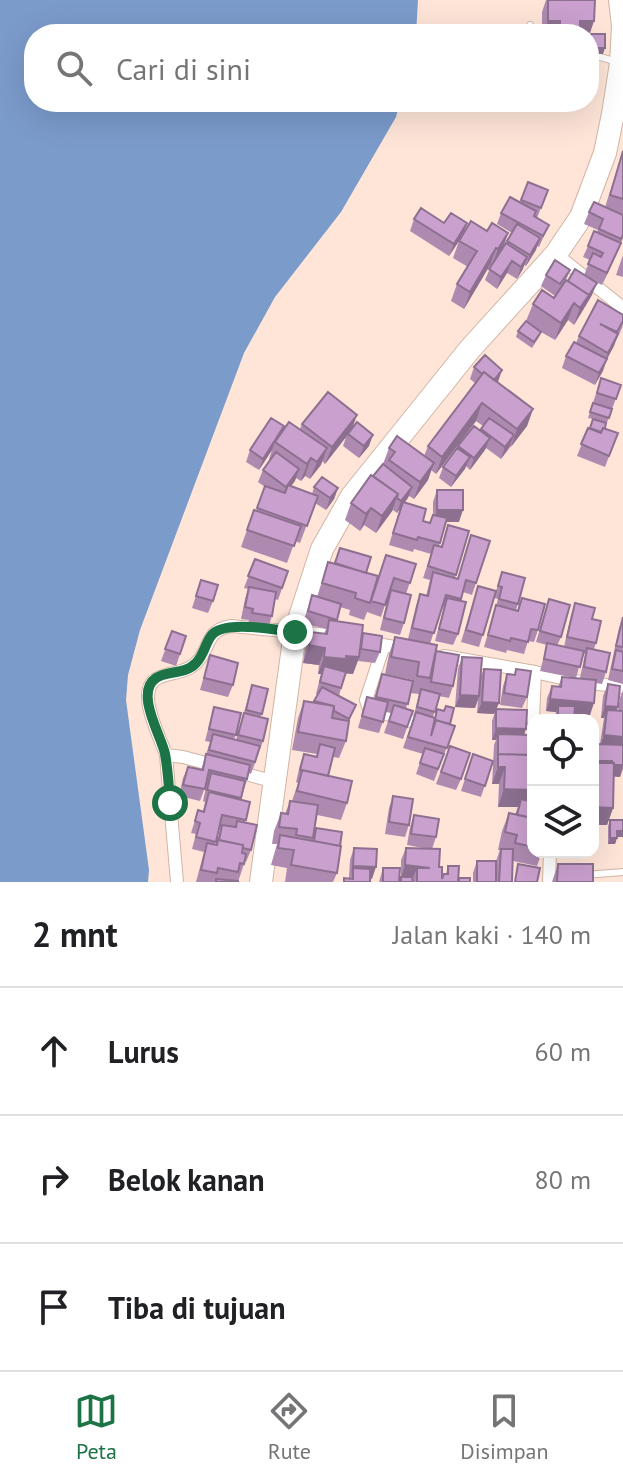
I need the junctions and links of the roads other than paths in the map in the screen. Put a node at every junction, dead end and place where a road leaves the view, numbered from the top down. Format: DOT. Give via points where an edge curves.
graph roads {
  1 [pos="620,0"];
  2 [pos="599,57"];
  3 [pos="621,63"];
  4 [pos="556,254"];
  5 [pos="623,308"];
  6 [pos="295,632"];
  7 [pos="384,645"];
  8 [pos="414,651"];
  9 [pos="429,653"];
  10 [pos="535,672"];
  11 [pos="623,687"];
  12 [pos="533,714"];
  13 [pos="430,727"];
  14 [pos="166,755"];
  15 [pos="275,782"];
  16 [pos="551,858"];
  17 [pos="623,872"];
  18 [pos="574,875"];
  19 [pos="553,878"];
  20 [pos="177,882"];
  21 [pos="261,882"];
  1 -- 3 [label="highway"];
  2 -- 3 [label="lane"];
  3 -- 4 [label="highway" via="596,181 581,217"];
  4 -- 5 [label="street"];
  4 -- 6 [label="highway" via="470,349 352,496 322,549"];
  6 -- 7 [label="street"];
  6 -- 14 [label="street" via="220,628 211,634 196,663 157,677 149,703"];
  6 -- 15 [label="highway"];
  7 -- 8 [label="street"];
  7 -- 13 [label="street" via="366,706"];
  9 -- 10 [label="street"];
  10 -- 11 [label="street"];
  10 -- 12 [label="street"];
  14 -- 15 [label="street"];
  14 -- 20 [label="street"];
  15 -- 21 [label="highway"];
  16 -- 19 [label="street"];
  17 -- 18 [label="lane"];
}
